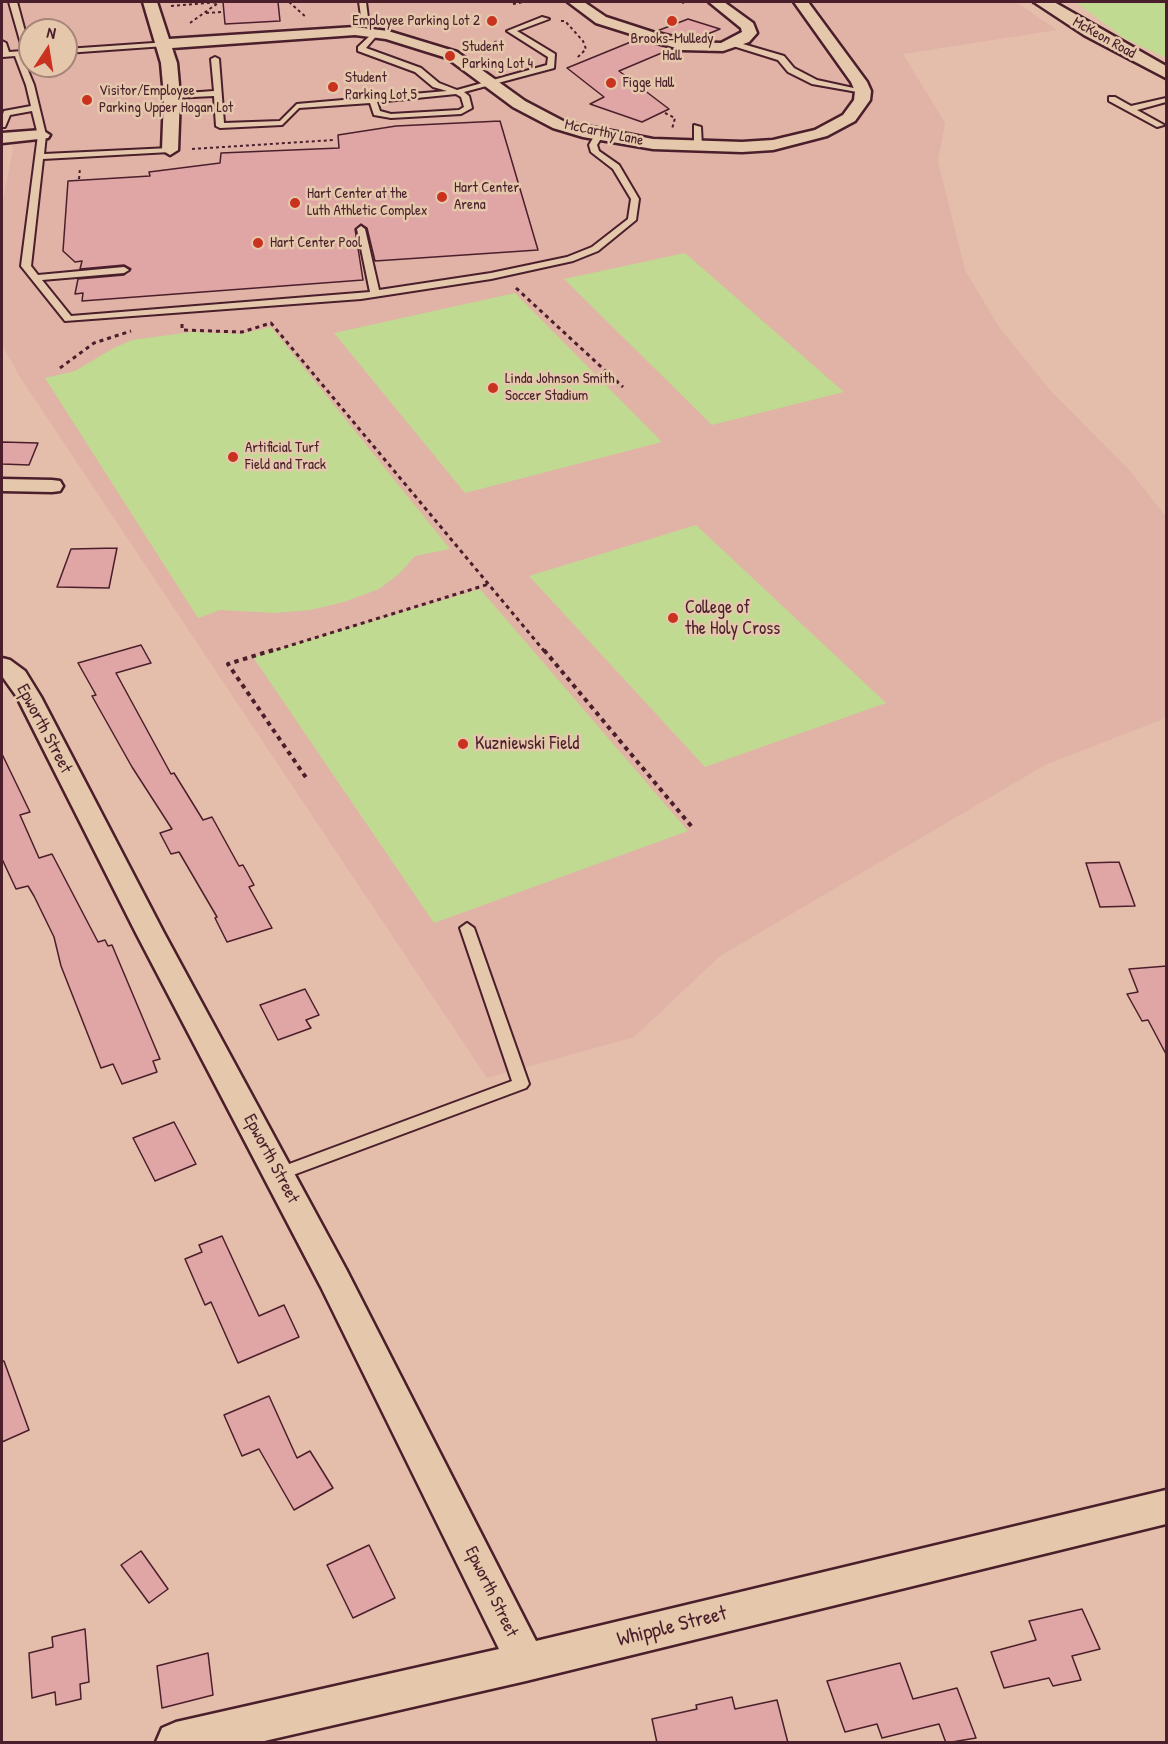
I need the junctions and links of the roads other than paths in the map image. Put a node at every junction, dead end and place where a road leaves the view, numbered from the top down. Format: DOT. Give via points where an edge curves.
graph roads {
  1 [pos="13,2"];
  2 [pos="362,2"];
  3 [pos="575,2"];
  4 [pos="716,2"];
  5 [pos="801,2"];
  6 [pos="1043,2"];
  7 [pos="154,4"];
  8 [pos="365,16"];
  9 [pos="545,19"];
  10 [pos="18,23"];
  11 [pos="375,33"];
  12 [pos="2,43"];
  13 [pos="165,44"];
  14 [pos="736,44"];
  15 [pos="78,50"];
  16 [pos="4,55"];
  17 [pos="215,58"];
  18 [pos="1167,73"];
  19 [pos="30,78"];
  20 [pos="492,82"];
  21 [pos="863,91"];
  22 [pos="457,92"];
  23 [pos="218,93"];
  24 [pos="172,96"];
  25 [pos="1112,99"];
  26 [pos="1167,100"];
  27 [pos="373,101"];
  28 [pos="36,108"];
  29 [pos="1130,109"];
  30 [pos="2,125"];
  31 [pos="1160,125"];
  32 [pos="697,127"];
  33 [pos="42,135"];
  34 [pos="599,135"];
  35 [pos="2,138"];
  36 [pos="698,147"];
  37 [pos="170,150"];
  38 [pos="40,158"];
  39 [pos="361,229"];
  40 [pos="124,270"];
  41 [pos="35,278"];
  42 [pos="375,294"];
  43 [pos="2,485"];
  44 [pos="51,486"];
  45 [pos="2,665"];
  46 [pos="467,928"];
  47 [pos="279,1174"];
  48 [pos="1167,1507"];
  49 [pos="526,1662"];
  50 [pos="247,1735"];
  51 [pos="176,1743"];
  1 -- 10 [label="lane"];
  2 -- 8 [label="lane"];
  3 -- 14 [label="street" via="601,20 682,46"];
  4 -- 14 [label="street" via="748,26 750,33"];
  5 -- 21 [label="street"];
  6 -- 18 [label="main road, McKeon Road"];
  7 -- 13 [label="street"];
  9 -- 20 [label="lane" via="511,31 552,56 551,66"];
  11 -- 13 [label="street, McCarthy Lane" via="355,31"];
  11 -- 20 [label="street, McCarthy Lane" via="452,55"];
  11 -- 22 [label="lane" via="361,49 418,70 436,85"];
  12 -- 16 [label="lane"];
  13 -- 15 [label="lane"];
  13 -- 24 [label="street"];
  14 -- 21 [label="lane" via="781,58 791,70 815,81"];
  17 -- 23 [label="lane"];
  19 -- 28 [label="lane"];
  20 -- 22 [label="lane"];
  20 -- 34 [label="street, McCarthy Lane" via="536,115"];
  21 -- 36 [label="street, McCarthy Lane" via="857,110 821,133 773,145"];
  22 -- 27 [label="lane"];
  22 -- 27 [label="lane" via="465,96 468,108 461,112 391,116 377,113"];
  23 -- 24 [label="lane"];
  23 -- 27 [label="lane" via="220,126 282,123 297,106"];
  24 -- 37 [label="street"];
  25 -- 29 [label="lane"];
  26 -- 29 [label="lane"];
  28 -- 30 [label="lane" via="7,113"];
  28 -- 33 [label="lane"];
  29 -- 31 [label="lane"];
  32 -- 36 [label="lane"];
  33 -- 35 [label="street"];
  33 -- 38 [label="lane"];
  34 -- 36 [label="street, McCarthy Lane"];
  34 -- 42 [label="lane" via="593,145 595,152 616,168 635,199 632,220 595,249 570,259 491,276"];
  37 -- 38 [label="lane"];
  38 -- 41 [label="lane" via="26,266"];
  39 -- 42 [label="lane"];
  40 -- 41 [label="lane"];
  41 -- 42 [label="lane" via="68,319"];
  43 -- 44 [label="street"];
  45 -- 47 [label="street, Epworth Street" via="16,676 29,697"];
  46 -- 47 [label="lane" via="521,1084"];
  47 -- 49 [label="street, Epworth Street"];
  48 -- 49 [label="street, Whipple Street"];
  49 -- 50 [label="street, Whipple Street"];
  50 -- 51 [label="street, Whipple Street"];
}
